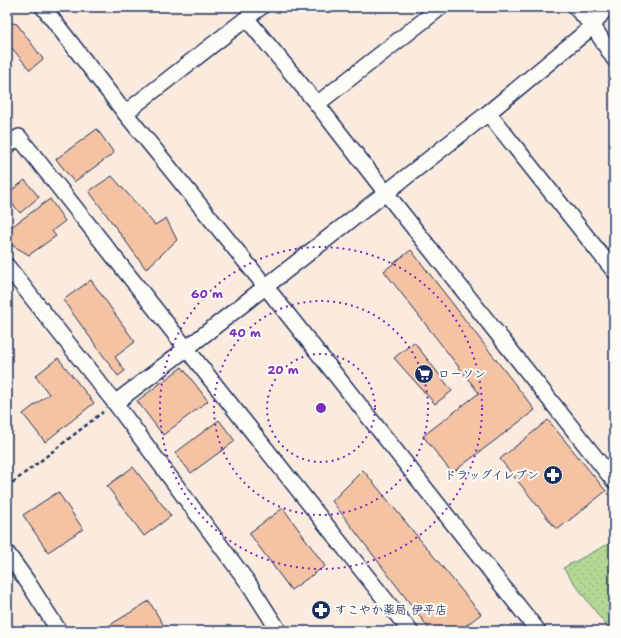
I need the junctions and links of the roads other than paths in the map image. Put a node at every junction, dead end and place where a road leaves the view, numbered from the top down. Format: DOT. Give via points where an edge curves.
graph roads {
  1 [pos="43,7"];
  2 [pos="262,7"];
  3 [pos="441,7"];
  4 [pos="575,7"];
  5 [pos="606,7"];
  6 [pos="247,18"];
  7 [pos="592,26"];
  8 [pos="614,59"];
  9 [pos="318,104"];
  10 [pos="125,112"];
  11 [pos="488,112"];
  12 [pos="7,146"];
  13 [pos="386,193"];
  14 [pos="7,266"];
  15 [pos="614,271"];
  16 [pos="266,287"];
  17 [pos="187,348"];
  18 [pos="115,403"];
  19 [pos="614,481"];
  20 [pos="7,553"];
  21 [pos="59,631"];
  22 [pos="279,631"];
  23 [pos="410,631"];
  24 [pos="538,631"];
  1 -- 10 [label="street"];
  2 -- 6 [label="street"];
  3 -- 9 [label="street"];
  4 -- 7 [label="street"];
  5 -- 7 [label="street"];
  6 -- 9 [label="street"];
  6 -- 10 [label="street"];
  7 -- 8 [label="street"];
  7 -- 11 [label="street"];
  9 -- 13 [label="street"];
  10 -- 16 [label="street"];
  11 -- 13 [label="street"];
  11 -- 15 [label="street"];
  12 -- 17 [label="street" via="19,137"];
  13 -- 16 [label="street"];
  13 -- 19 [label="street"];
  14 -- 18 [label="street"];
  16 -- 17 [label="street"];
  16 -- 24 [label="street"];
  17 -- 18 [label="street"];
  17 -- 23 [label="street"];
  18 -- 22 [label="street" via="249,584"];
  20 -- 21 [label="street"];
}
